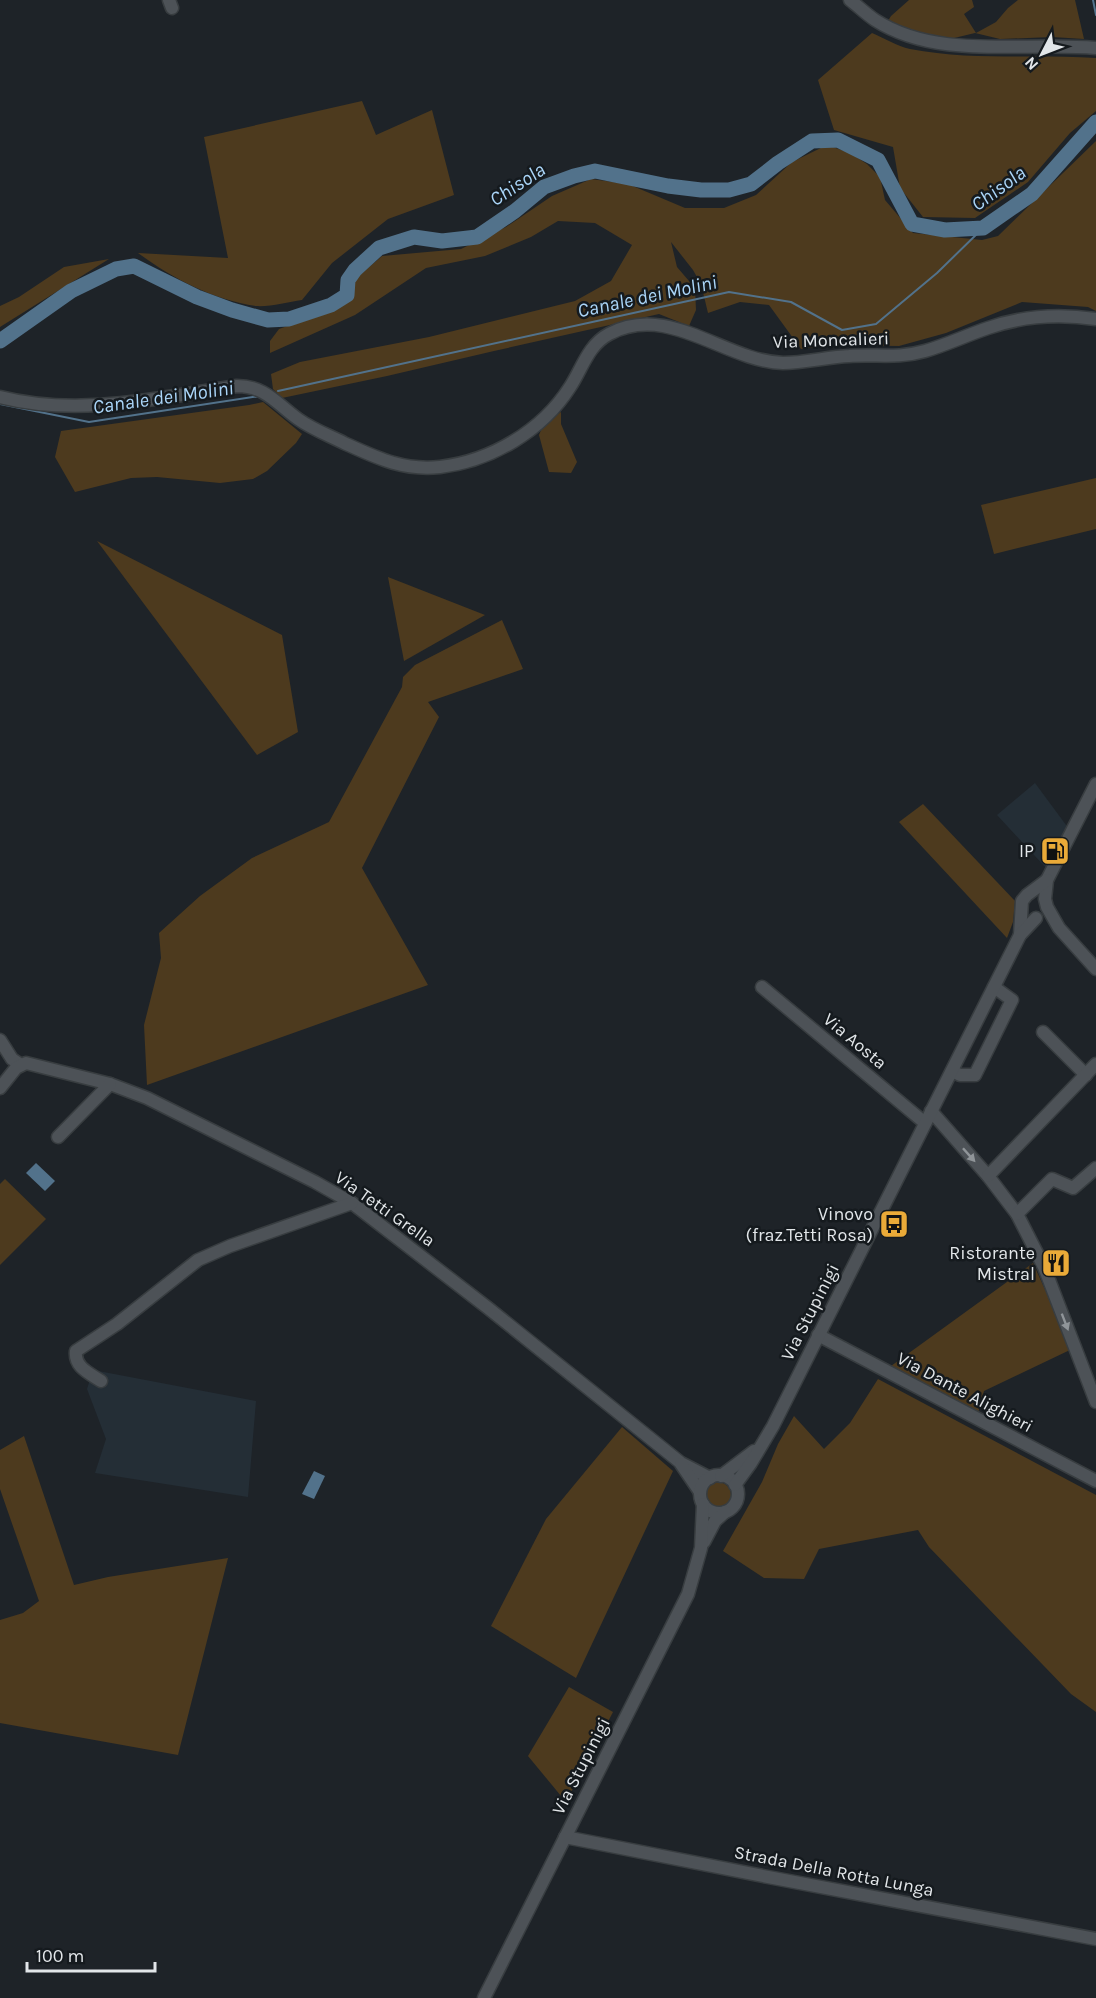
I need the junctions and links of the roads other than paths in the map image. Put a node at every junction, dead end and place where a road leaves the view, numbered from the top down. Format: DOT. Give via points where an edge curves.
graph roads {
  1 [pos="850,0"];
  2 [pos="1096,48"];
  3 [pos="1096,319"];
  4 [pos="0,397"];
  5 [pos="1096,784"];
  6 [pos="1047,880"];
  7 [pos="1031,893"];
  8 [pos="1023,910"];
  9 [pos="1042,910"];
  10 [pos="1020,934"];
  11 [pos="1096,969"];
  12 [pos="762,987"];
  13 [pos="994,987"];
  14 [pos="1043,1032"];
  15 [pos="0,1040"];
  16 [pos="1096,1064"];
  17 [pos="21,1065"];
  18 [pos="951,1071"];
  19 [pos="1086,1075"];
  20 [pos="110,1084"];
  21 [pos="0,1088"];
  22 [pos="931,1111"];
  23 [pos="925,1123"];
  24 [pos="58,1137"];
  25 [pos="1096,1168"];
  26 [pos="988,1176"];
  27 [pos="351,1203"];
  28 [pos="1017,1214"];
  29 [pos="818,1335"];
  30 [pos="100,1381"];
  31 [pos="1096,1402"];
  32 [pos="765,1439"];
  33 [pos="681,1463"];
  34 [pos="715,1477"];
  35 [pos="1096,1481"];
  36 [pos="735,1485"];
  37 [pos="701,1498"];
  38 [pos="725,1512"];
  39 [pos="701,1548"];
  40 [pos="565,1837"];
  41 [pos="1096,1939"];
  42 [pos="484,1998"];
  1 -- 2 [label="street" via="877,21 911,36 949,44"];
  3 -- 4 [label="street, Via Moncalieri" via="1031,318 902,356 853,355 784,363 761,360 664,326 627,327 608,334 593,347 570,387 534,427 490,454 441,467 414,468 386,462 316,430 263,391 250,386 65,406"];
  5 -- 6 [label="street"];
  6 -- 7 [label="street"];
  6 -- 9 [label="street"];
  7 -- 8 [label="street" via="1022,901"];
  7 -- 9 [label="street" via="1039,893"];
  8 -- 9 [label="street" via="1028,916"];
  8 -- 10 [label="street, Via Stupinigi"];
  9 -- 10 [label="street, Via Stupinigi"];
  9 -- 11 [label="street"];
  10 -- 13 [label="street, Via Stupinigi"];
  12 -- 23 [label="street, Via Aosta"];
  13 -- 18 [label="street, Via Stupinigi"];
  13 -- 18 [label="street" via="1012,1000 975,1075"];
  14 -- 19 [label="street"];
  15 -- 17 [label="street" via="12,1059"];
  16 -- 19 [label="street"];
  17 -- 20 [label="street, Via Tetti Grella" via="32,1063"];
  17 -- 21 [label="street"];
  18 -- 22 [label="street, Via Stupinigi"];
  19 -- 26 [label="street"];
  20 -- 24 [label="street"];
  20 -- 27 [label="street, Via Tetti Grella" via="158,1102"];
  22 -- 23 [label="street, Via Stupinigi"];
  22 -- 26 [label="street, one-way"];
  23 -- 29 [label="street, Via Stupinigi"];
  25 -- 28 [label="street" via="1073,1188 1052,1179"];
  26 -- 28 [label="street"];
  27 -- 30 [label="street" via="198,1260 76,1351 79,1365"];
  27 -- 33 [label="street, Via Tetti Grella"];
  28 -- 31 [label="street, one-way" via="1044,1267"];
  29 -- 32 [label="street, Via Stupinigi"];
  29 -- 35 [label="street, Via Dante Alighieri"];
  32 -- 34 [label="street, Via Stupinigi" via="746,1459"];
  32 -- 36 [label="street, Via Stupinigi"];
  33 -- 34 [label="street, Via Tetti Grella"];
  33 -- 37 [label="street, Via Tetti Grella"];
  34 -- 36 [label="street" via="726,1477"];
  34 -- 37 [label="street, Via Stupinigi" via="702,1486"];
  36 -- 38 [label="street, Via Stupinigi" via="735,1504"];
  37 -- 38 [label="street" via="712,1512"];
  37 -- 39 [label="street, Via Stupinigi"];
  38 -- 39 [label="street, Via Stupinigi"];
  39 -- 40 [label="street, Via Stupinigi" via="683,1605"];
  40 -- 41 [label="street, Strada Della Rotta Lunga"];
  40 -- 42 [label="street, Via Stupinigi"];
}
